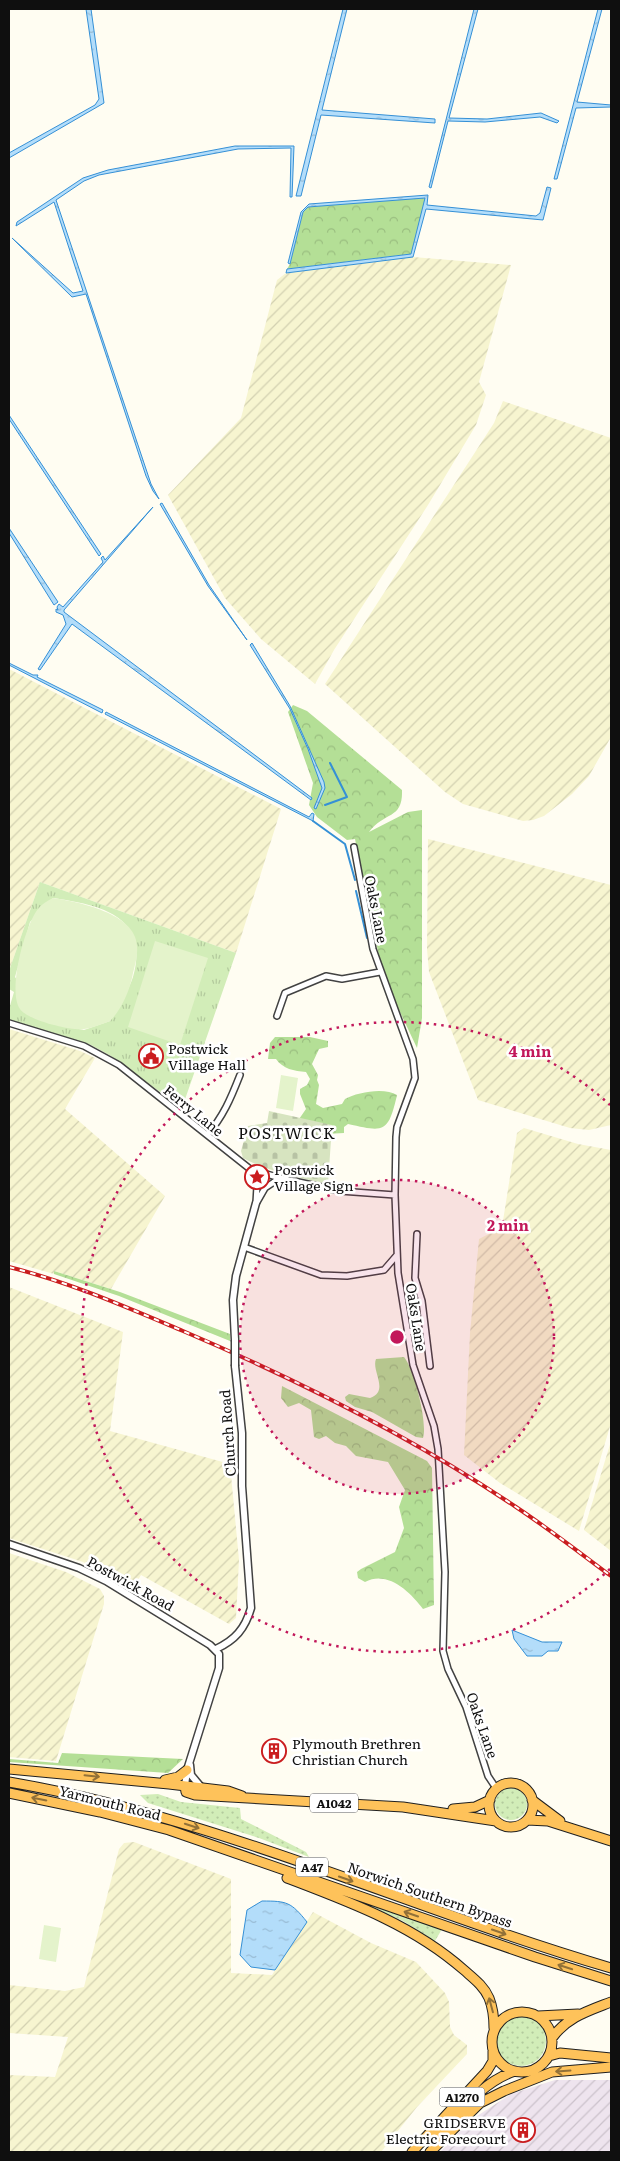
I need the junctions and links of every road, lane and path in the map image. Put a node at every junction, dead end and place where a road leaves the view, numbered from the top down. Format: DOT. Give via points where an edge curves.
graph roads {
  1 [pos="354,847"];
  2 [pos="380,972"];
  3 [pos="277,1016"];
  4 [pos="9,1023"];
  5 [pos="240,1075"];
  6 [pos="207,1135"];
  7 [pos="250,1169"];
  8 [pos="280,1178"];
  9 [pos="395,1195"];
  10 [pos="256,1203"];
  11 [pos="417,1234"];
  12 [pos="244,1247"];
  13 [pos="396,1255"];
  14 [pos="384,1270"];
  15 [pos="398,1273"];
  16 [pos="424,1330"];
  17 [pos="406,1332"];
  18 [pos="430,1366"];
  19 [pos="9,1544"];
  20 [pos="216,1649"];
  21 [pos="188,1767"];
  22 [pos="9,1769"];
  23 [pos="140,1781"];
  24 [pos="9,1782"];
  25 [pos="185,1786"];
  26 [pos="201,1787"];
  27 [pos="496,1788"];
  28 [pos="9,1793"];
  29 [pos="244,1797"];
  30 [pos="490,1800"];
  31 [pos="532,1800"];
  32 [pos="418,1809"];
  33 [pos="527,1820"];
  34 [pos="496,1821"];
  35 [pos="568,1827"];
  36 [pos="611,1841"];
  37 [pos="204,1842"];
  38 [pos="611,1968"];
  39 [pos="611,1981"];
  40 [pos="611,2002"];
  41 [pos="578,2014"];
  42 [pos="538,2016"];
  43 [pos="494,2028"];
  44 [pos="552,2038"];
  45 [pos="493,2051"];
  46 [pos="549,2056"];
  47 [pos="611,2058"];
  48 [pos="611,2067"];
  49 [pos="515,2071"];
  50 [pos="412,2152"];
  51 [pos="424,2152"];
  52 [pos="430,2152"];
  1 -- 2 [label="street, Oaks Lane"];
  2 -- 3 [label="street" via="342,979 326,976 285,993"];
  2 -- 9 [label="street, Oaks Lane" via="413,1059 415,1078 397,1127"];
  4 -- 6 [label="street, Ferry Lane" via="95,1051 119,1065"];
  5 -- 6 [label="street" via="230,1104"];
  6 -- 7 [label="street, Ferry Lane"];
  7 -- 8 [label="street"];
  7 -- 10 [label="street" via="256,1186"];
  8 -- 9 [label="street" via="340,1191"];
  8 -- 10 [label="street" via="265,1188"];
  9 -- 13 [label="street, Oaks Lane"];
  10 -- 12 [label="street, Church Road"];
  11 -- 16 [label="street" via="415,1278 422,1301"];
  12 -- 14 [label="street" via="321,1276"];
  12 -- 20 [label="street, Church Road, bridge" via="233,1300 251,1608 246,1625 234,1638"];
  13 -- 14 [label="street"];
  13 -- 15 [label="street, Oaks Lane"];
  14 -- 15 [label="street"];
  15 -- 17 [label="street, Oaks Lane"];
  16 -- 17 [label="street"];
  16 -- 18 [label="street"];
  17 -- 27 [label="street, Oaks Lane" via="438,1449 445,1572 443,1651 466,1707 488,1776"];
  19 -- 20 [label="street, Postwick Road" via="79,1568 106,1581"];
  20 -- 21 [label="street" via="219,1668"];
  21 -- 23 [label="highway" via="174,1779"];
  21 -- 25 [label="street"];
  21 -- 26 [label="street"];
  22 -- 23 [label="highway, one-way"];
  23 -- 25 [label="highway"];
  24 -- 38 [label="highway, Norwich Southern Bypass / A47, one-way" via="156,1814"];
  25 -- 26 [label="highway, A1042"];
  25 -- 29 [label="highway, A1042" via="186,1792 195,1795 228,1799"];
  26 -- 29 [label="highway, A1042"];
  27 -- 30 [label="highway"];
  27 -- 31 [label="highway" via="504,1784 519,1785"];
  37 -- 28 [label="highway, Yarmouth Road / A47, one-way" via="100,1812"];
  29 -- 32 [label="highway, A1042"];
  30 -- 32 [label="highway, A1042" via="466,1809"];
  30 -- 34 [label="highway" via="491,1813"];
  31 -- 33 [label="highway"];
  31 -- 35 [label="highway"];
  32 -- 34 [label="highway, A1042"];
  33 -- 34 [label="highway" via="510,1827"];
  33 -- 35 [label="highway" via="548,1821"];
  35 -- 36 [label="highway"];
  39 -- 37 [label="highway, Norwich Southern Bypass / A47, one-way"];
  43 -- 37 [label="highway, A47, one-way" via="493,2009 485,1991 434,1946 383,1917"];
  40 -- 41 [label="highway"];
  41 -- 42 [label="highway"];
  41 -- 44 [label="highway"];
  42 -- 43 [label="highway" via="531,2012 515,2012"];
  42 -- 44 [label="highway" via="548,2025"];
  43 -- 45 [label="highway"];
  44 -- 46 [label="highway"];
  45 -- 49 [label="highway" via="502,2064"];
  45 -- 50 [label="highway, A1270" via="493,2061 487,2072"];
  46 -- 47 [label="highway"];
  46 -- 49 [label="highway" via="535,2069"];
  48 -- 52 [label="highway, one-way" via="552,2072 504,2091 480,2104"];
  49 -- 51 [label="highway, A1270" via="485,2086"];
}
